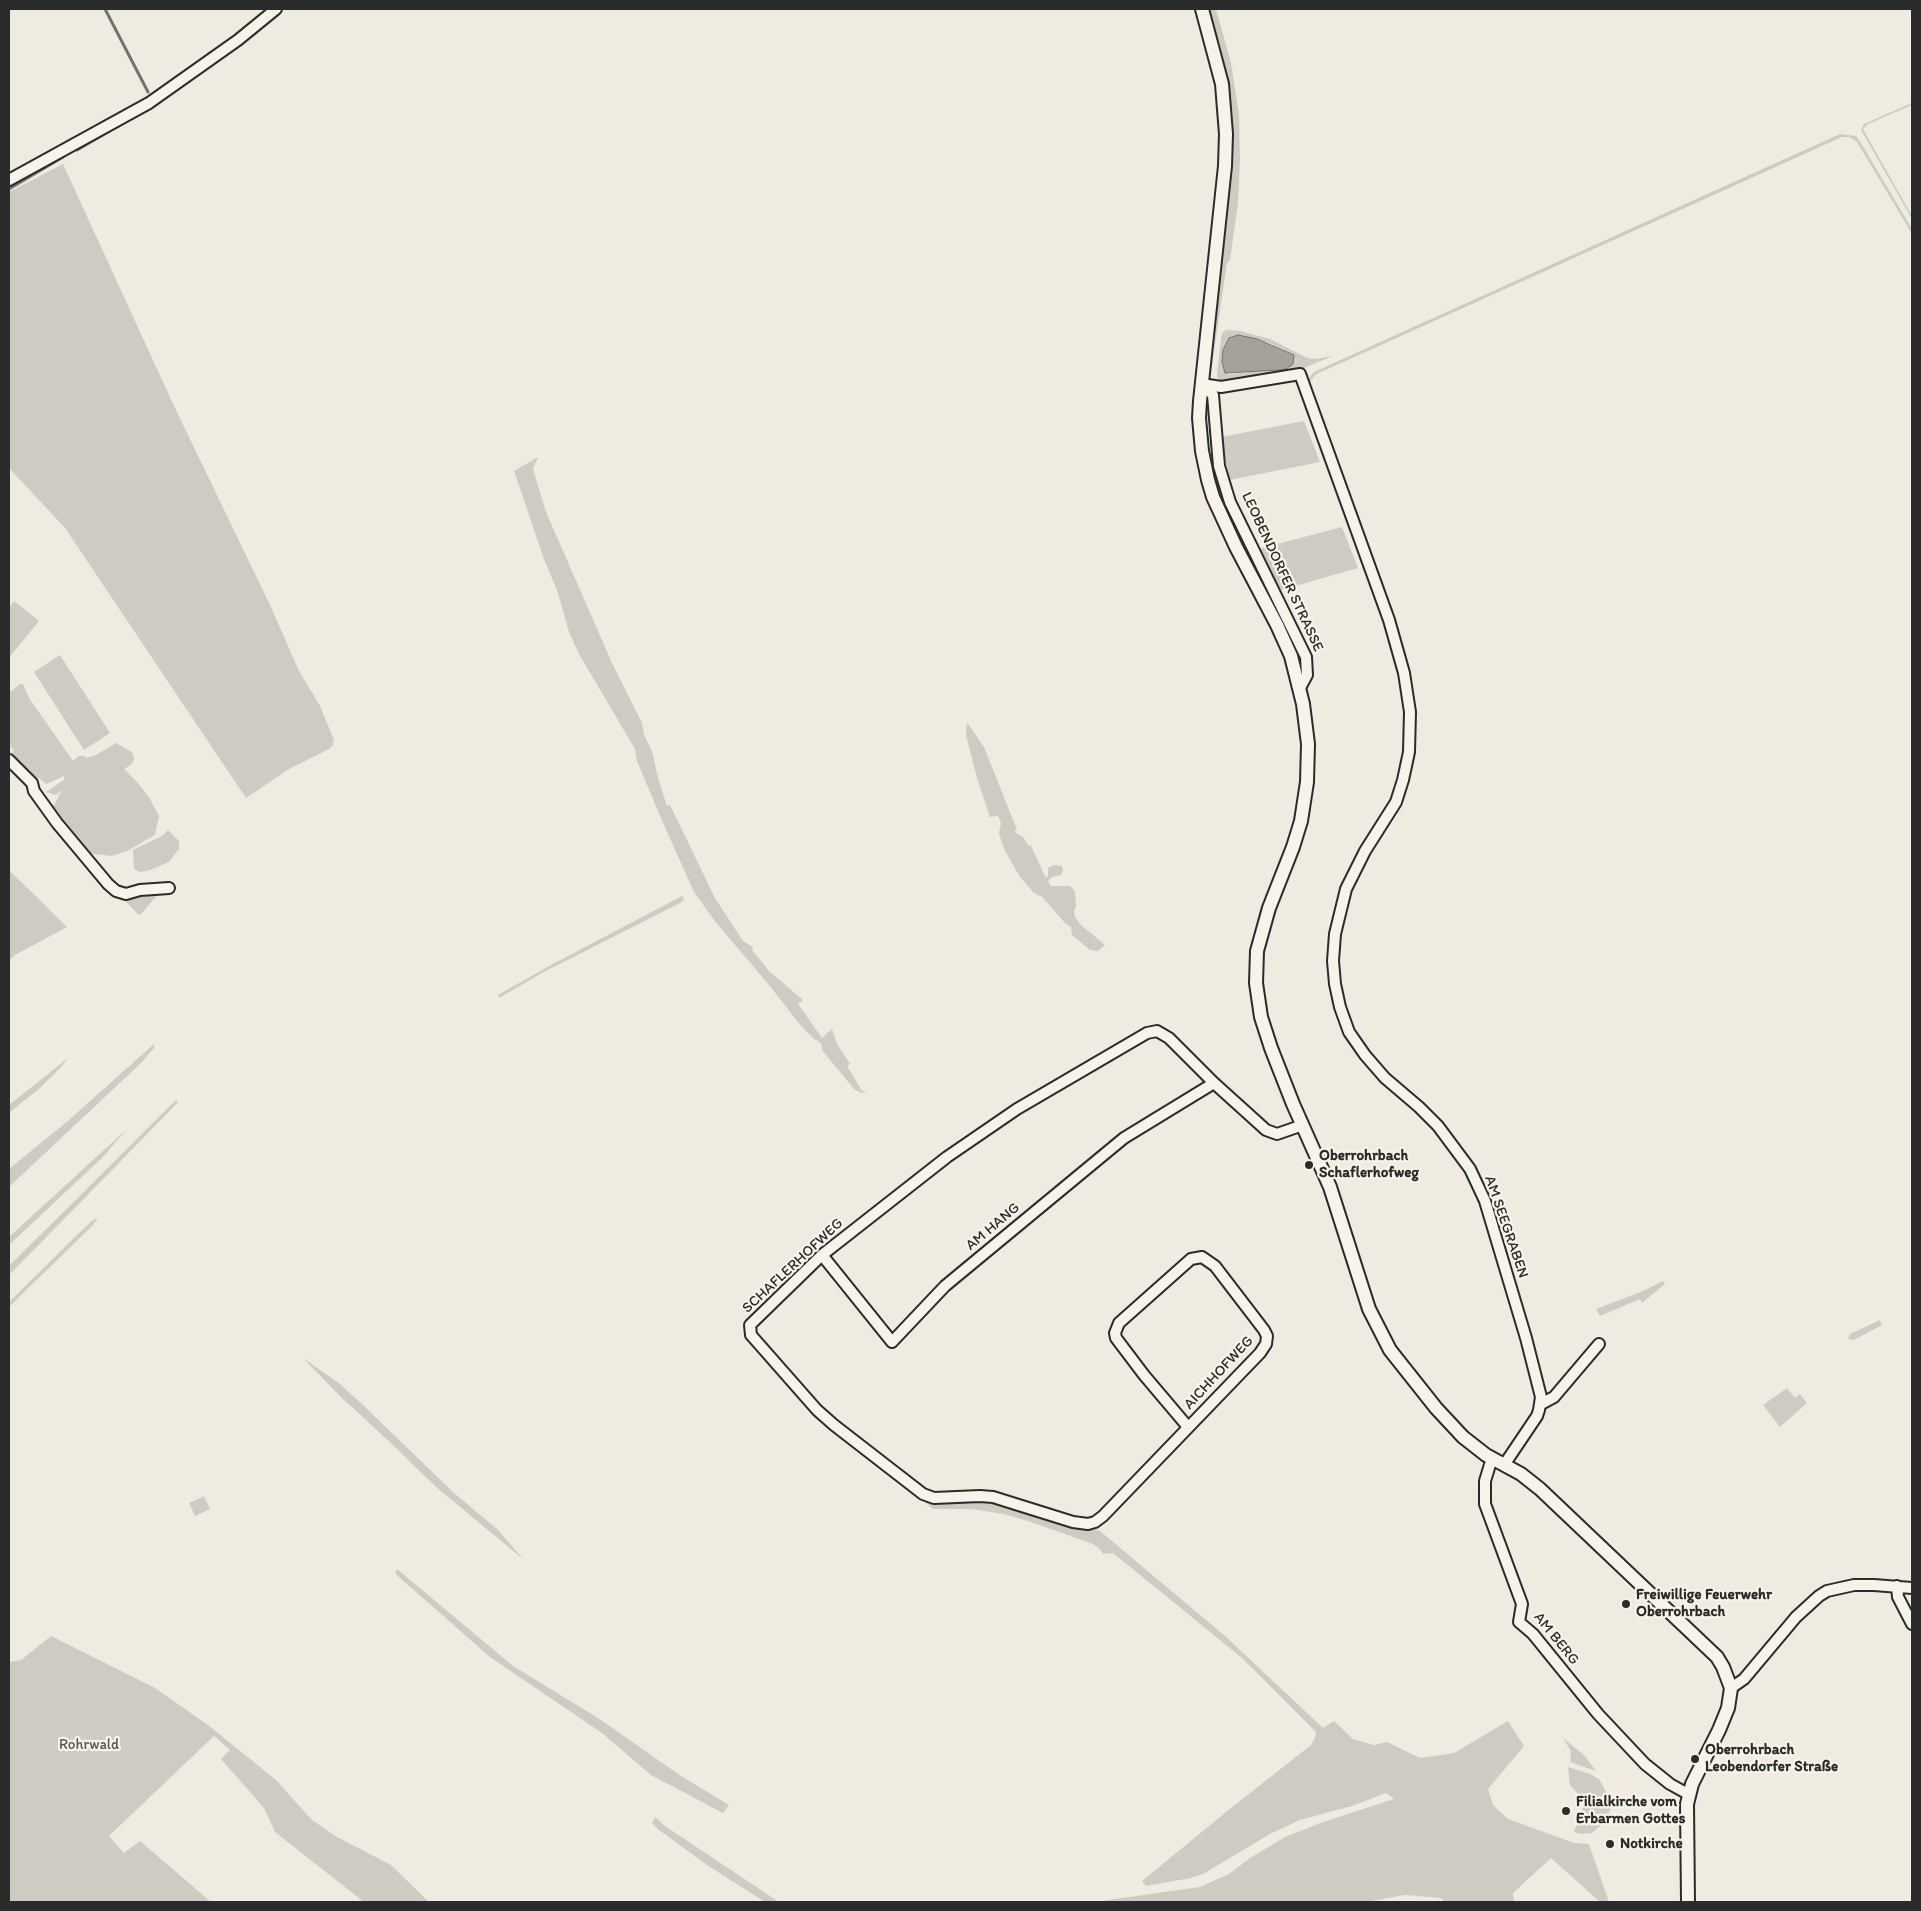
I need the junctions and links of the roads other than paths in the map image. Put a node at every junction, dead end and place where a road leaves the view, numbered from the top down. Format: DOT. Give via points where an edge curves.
graph roads {
  1 [pos="276,9"];
  2 [pos="1202,9"];
  3 [pos="9,180"];
  4 [pos="1202,384"];
  5 [pos="9,760"];
  6 [pos="169,888"];
  7 [pos="1214,1083"];
  8 [pos="1303,1124"];
  9 [pos="822,1255"];
  10 [pos="1599,1344"];
  11 [pos="1541,1404"];
  12 [pos="1188,1427"];
  13 [pos="1492,1458"];
  14 [pos="1504,1465"];
  15 [pos="1095,1522"];
  16 [pos="1897,1586"];
  17 [pos="1912,1588"];
  18 [pos="1912,1624"];
  19 [pos="1730,1688"];
  20 [pos="1688,1794"];
  21 [pos="1688,1902"];
  1 -- 3 [label="street" via="149,103"];
  2 -- 4 [label="main road, LEOBENDORFER STRASSE" via="1222,84 1226,134"];
  4 -- 8 [label="main road, LEOBENDORFER STRASSE" via="1199,418 1208,480 1228,531 1286,643 1300,688 1308,744 1303,808 1293,846 1261,932 1256,972 1258,1005 1264,1028"];
  4 -- 11 [label="street, AM SEEGRABEN" via="1221,387 1300,374 1389,620 1404,672 1410,712 1409,752 1396,802 1346,889 1335,934 1335,984 1348,1032 1385,1078 1438,1126 1474,1177 1485,1201 1526,1338"];
  5 -- 6 [label="street" via="32,783 34,791 57,823 116,892 126,894"];
  7 -- 8 [label="street" via="1272,1133 1285,1132"];
  7 -- 9 [label="street, SCHAFLERHOFWEG" via="1169,1038 1157,1031 1142,1035 1017,1109 947,1157"];
  7 -- 9 [label="street, AM HANG" via="1124,1138 945,1286 892,1342"];
  8 -- 13 [label="main road, LEOBENDORFER STRASSE" via="1330,1186 1366,1301 1384,1342 1445,1418"];
  9 -- 15 [label="street, SCHAFLERHOFWEG" via="754,1319 749,1328 754,1338 817,1410 929,1497 993,1497 1073,1522"];
  10 -- 11 [label="street" via="1554,1397"];
  11 -- 14 [label="street" via="1537,1416"];
  12 -- 12 [label="street, AICHHOFWEG" via="1260,1353 1268,1340 1264,1330 1215,1266 1202,1257 1192,1259 1119,1323 1115,1333 1144,1375"];
  12 -- 15 [label="street, AICHHOFWEG"];
  13 -- 14 [label="main road, LEOBENDORFER STRASSE"];
  13 -- 20 [label="street, AM BERG" via="1485,1481 1485,1504 1522,1604 1519,1622 1533,1634 1598,1714 1645,1764"];
  14 -- 19 [label="main road, LEOBENDORFER STRASSE" via="1540,1489 1717,1657"];
  16 -- 17 [label="street"];
  16 -- 18 [label="street" via="1898,1596"];
  16 -- 19 [label="street" via="1854,1585 1827,1591 1796,1617 1744,1679"];
  19 -- 20 [label="main road, LEOBENDORFER STRASSE" via="1724,1718"];
  20 -- 21 [label="main road, LEOBENDORFER STRASSE"];
}
